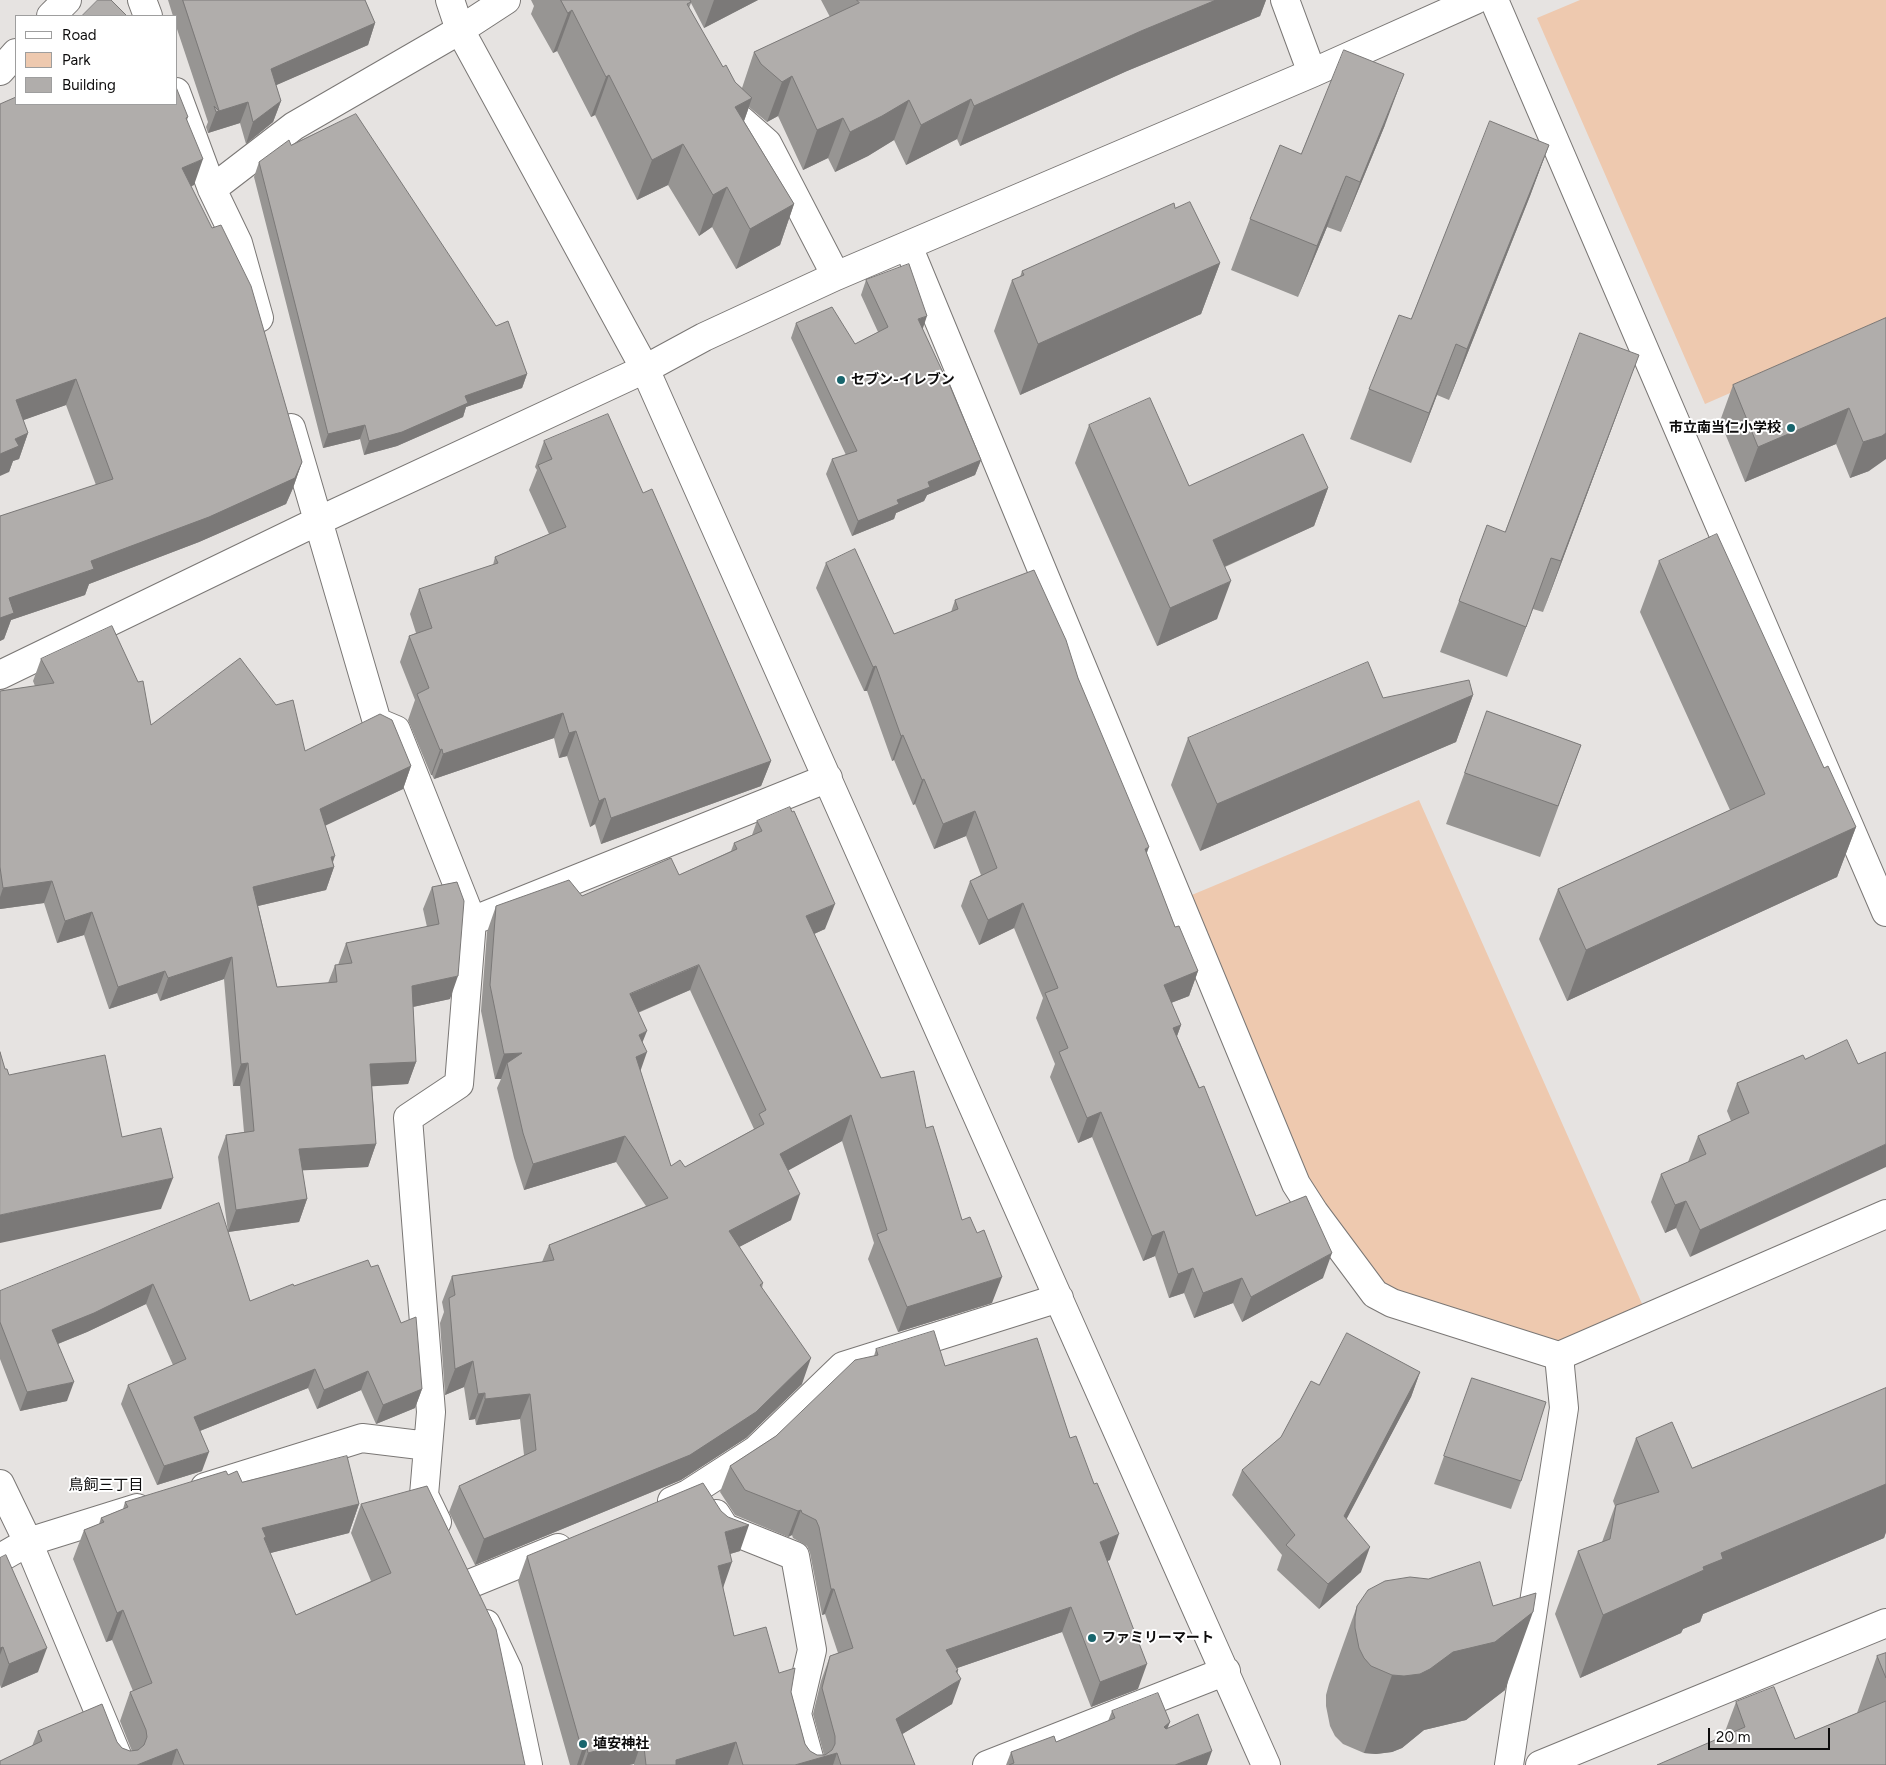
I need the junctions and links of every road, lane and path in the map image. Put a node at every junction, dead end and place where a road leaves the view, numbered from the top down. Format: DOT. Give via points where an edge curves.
graph roads {
  1 [pos="67,0"];
  2 [pos="142,0"];
  3 [pos="450,0"];
  4 [pos="506,0"];
  5 [pos="1285,0"];
  6 [pos="1475,0"];
  7 [pos="1494,0"];
  8 [pos="52,15"];
  9 [pos="148,15"];
  10 [pos="460,30"];
  11 [pos="15,54"];
  12 [pos="710,70"];
  13 [pos="0,71"];
  14 [pos="1312,73"];
  15 [pos="178,97"];
  16 [pos="212,189"];
  17 [pos="908,246"];
  18 [pos="836,276"];
  19 [pos="265,338"];
  20 [pos="645,369"];
  21 [pos="285,406"];
  22 [pos="318,521"];
  23 [pos="0,675"];
  24 [pos="828,778"];
  25 [pos="1886,912"];
  26 [pos="472,921"];
  27 [pos="1886,1214"];
  28 [pos="1059,1298"];
  29 [pos="1559,1356"];
  30 [pos="428,1446"];
  31 [pos="0,1484"];
  32 [pos="699,1487"];
  33 [pos="652,1509"];
  34 [pos="578,1540"];
  35 [pos="28,1542"];
  36 [pos="0,1558"];
  37 [pos="467,1585"];
  38 [pos="1886,1623"];
  39 [pos="1226,1671"];
  40 [pos="121,1765"];
  41 [pos="528,1765"];
  42 [pos="811,1765"];
  43 [pos="987,1765"];
  44 [pos="1266,1765"];
  45 [pos="1509,1765"];
  46 [pos="1540,1765"];
  1 -- 8 [label="street"];
  2 -- 9 [label="street"];
  3 -- 10 [label="street"];
  4 -- 10 [label="street"];
  5 -- 14 [label="street"];
  6 -- 14 [label="street"];
  7 -- 25 [label="street"];
  10 -- 16 [label="street" via="294,126"];
  10 -- 20 [label="street"];
  11 -- 13 [label="street"];
  12 -- 18 [label="street" via="734,114 767,143"];
  14 -- 17 [label="street"];
  15 -- 16 [label="street"];
  16 -- 19 [label="street" via="238,243"];
  17 -- 18 [label="street"];
  17 -- 29 [label="street" via="1296,1184 1375,1294 1392,1303"];
  18 -- 20 [label="street" via="704,337"];
  20 -- 22 [label="street"];
  20 -- 24 [label="street"];
  21 -- 22 [label="street"];
  22 -- 23 [label="street"];
  22 -- 26 [label="street" via="377,722 396,730"];
  24 -- 26 [label="street"];
  24 -- 28 [label="street"];
  26 -- 30 [label="street" via="459,1084 408,1118 431,1412"];
  27 -- 29 [label="street"];
  28 -- 32 [label="street" via="843,1366 756,1450"];
  28 -- 39 [label="street"];
  29 -- 45 [label="street" via="1564,1408"];
  30 -- 35 [label="street" via="362,1438"];
  30 -- 37 [label="street" via="424,1495"];
  31 -- 35 [label="street"];
  32 -- 33 [label="street"];
  32 -- 42 [label="street" via="725,1528 794,1556 812,1650 797,1714"];
  34 -- 37 [label="street"];
  35 -- 36 [label="street"];
  35 -- 40 [label="street"];
  37 -- 41 [label="street" via="508,1670"];
  38 -- 46 [label="street"];
  39 -- 43 [label="street"];
  39 -- 44 [label="street"];
}
